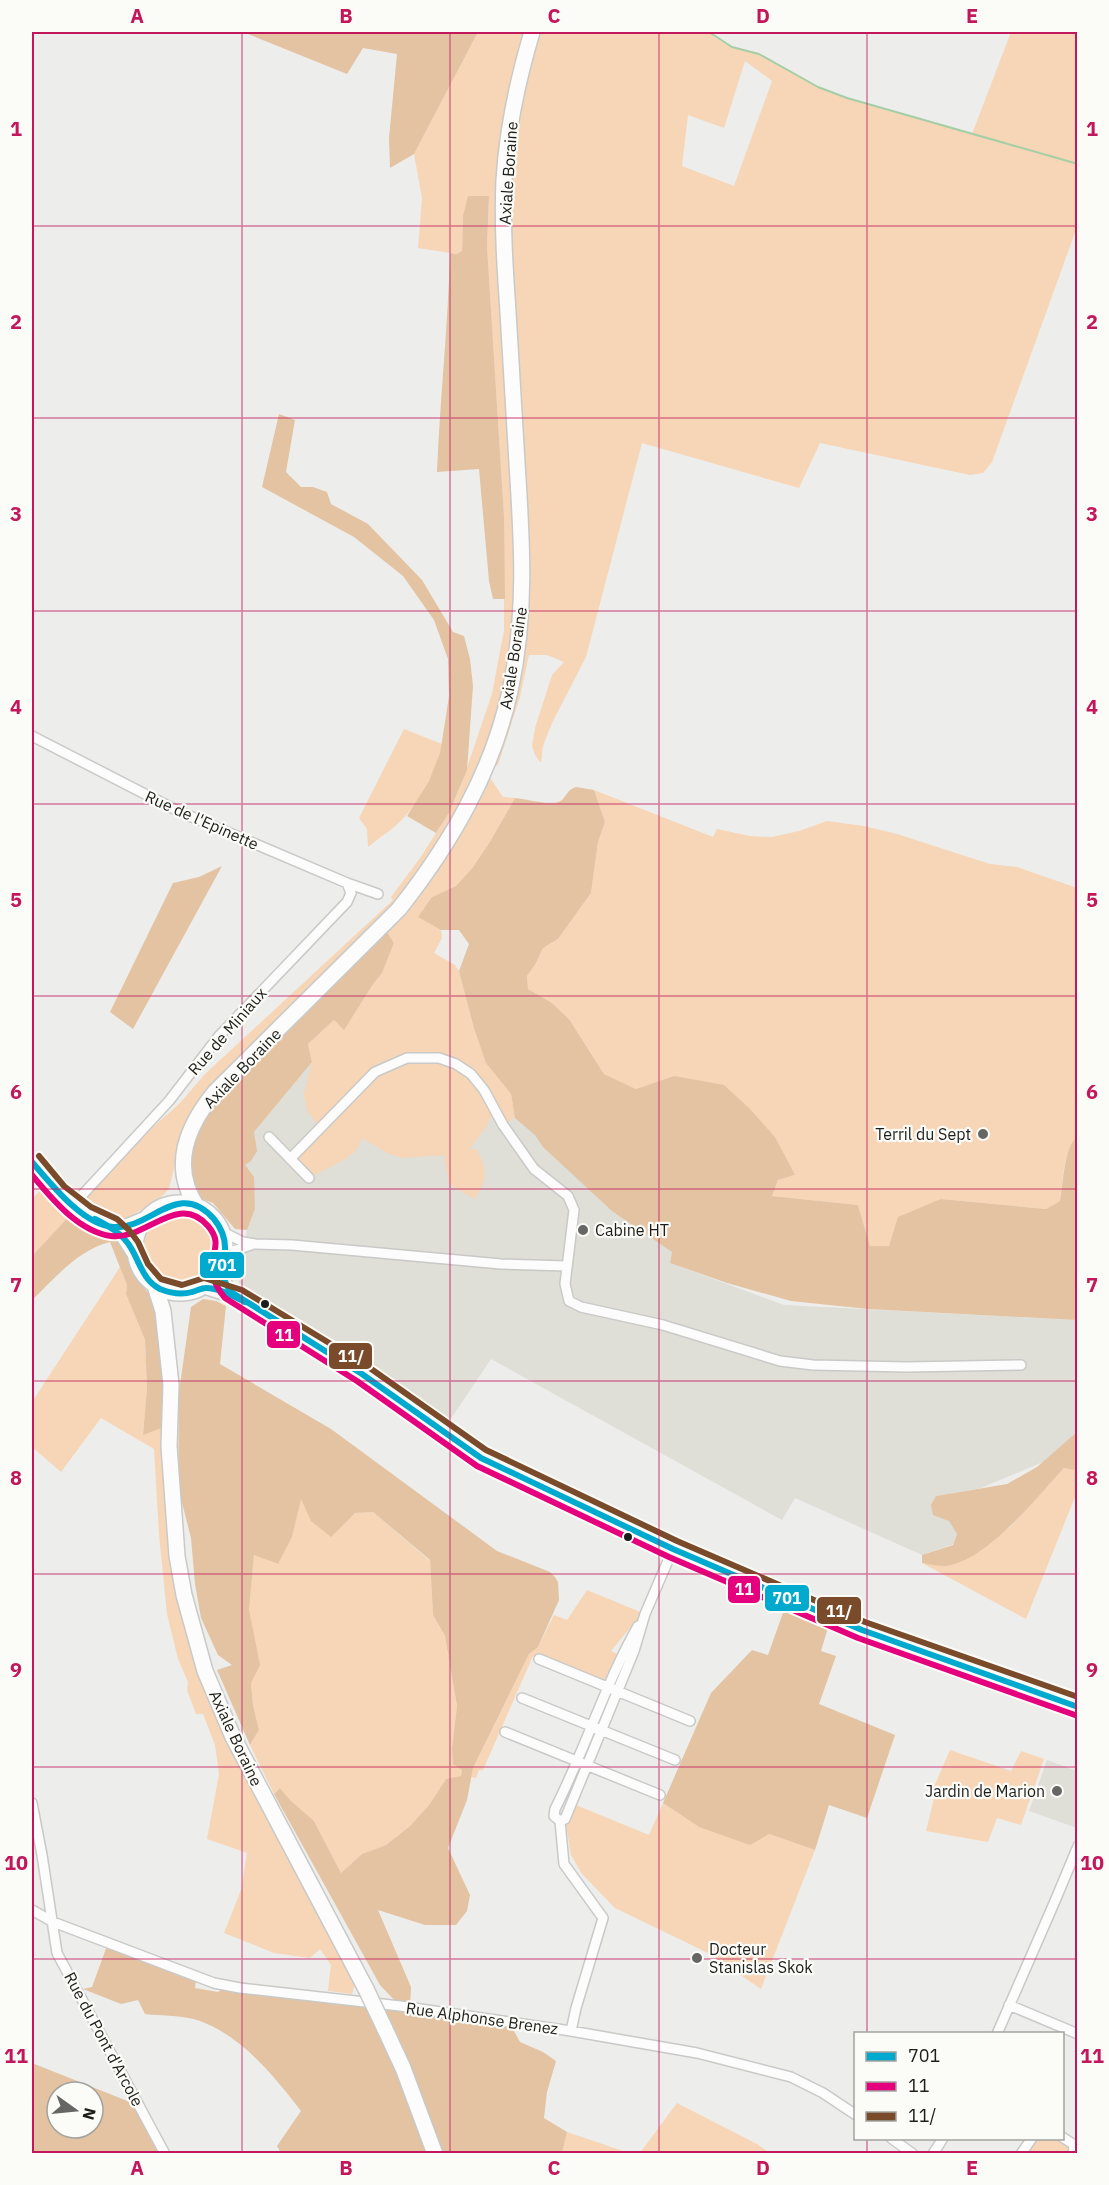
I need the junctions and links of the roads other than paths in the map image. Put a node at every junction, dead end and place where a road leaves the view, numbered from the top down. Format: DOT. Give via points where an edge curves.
graph roads {
  1 [pos="532,32"];
  2 [pos="32,736"];
  3 [pos="347,883"];
  4 [pos="378,894"];
  5 [pos="269,1137"];
  6 [pos="290,1159"];
  7 [pos="32,1162"];
  8 [pos="182,1172"];
  9 [pos="309,1178"];
  10 [pos="73,1205"];
  11 [pos="166,1206"];
  12 [pos="197,1207"];
  13 [pos="149,1216"];
  14 [pos="112,1227"];
  15 [pos="222,1231"];
  16 [pos="255,1244"];
  17 [pos="136,1258"];
  18 [pos="223,1262"];
  19 [pos="566,1266"];
  20 [pos="154,1286"];
  21 [pos="203,1287"];
  22 [pos="183,1294"];
  23 [pos="238,1298"];
  24 [pos="165,1325"];
  25 [pos="1021,1365"];
  26 [pos="673,1549"];
  27 [pos="539,1659"];
  28 [pos="613,1689"];
  29 [pos="522,1698"];
  30 [pos="1077,1707"];
  31 [pos="690,1721"];
  32 [pos="597,1728"];
  33 [pos="505,1732"];
  34 [pos="675,1760"];
  35 [pos="582,1763"];
  36 [pos="660,1795"];
  37 [pos="32,1803"];
  38 [pos="556,1808"];
  39 [pos="569,1808"];
  40 [pos="560,1821"];
  41 [pos="1077,1846"];
  42 [pos="32,1910"];
  43 [pos="53,1922"];
  44 [pos="1009,2005"];
  45 [pos="571,2031"];
  46 [pos="997,2032"];
  47 [pos="1077,2034"];
  48 [pos="854,2114"];
  49 [pos="1064,2138"];
  50 [pos="892,2140"];
  51 [pos="941,2140"];
  52 [pos="1031,2140"];
  53 [pos="165,2154"];
  54 [pos="435,2154"];
  55 [pos="913,2154"];
  56 [pos="933,2154"];
  57 [pos="1021,2154"];
  58 [pos="1072,2154"];
  1 -- 8 [label="main road, Axiale Boraine" via="514,103 504,195 523,580 516,657 500,728 472,800 440,856 399,909 203,1107 189,1132"];
  2 -- 3 [label="street, Rue de l'Epinette" via="178,812"];
  3 -- 4 [label="street, Rue de l'Epinette"];
  3 -- 10 [label="street, Rue de Miniaux" via="351,893 347,902 219,1036 155,1116"];
  5 -- 6 [label="street"];
  6 -- 9 [label="street"];
  6 -- 19 [label="street" via="375,1072 407,1058 439,1058 456,1064 484,1090 534,1169 568,1196 574,1210"];
  7 -- 10 [label="street"];
  8 -- 11 [label="main road, Axiale Boraine"];
  8 -- 12 [label="main road"];
  10 -- 14 [label="street"];
  11 -- 12 [label="main road" via="182,1203"];
  11 -- 13 [label="main road"];
  12 -- 15 [label="main road" via="212,1216"];
  13 -- 14 [label="street"];
  13 -- 17 [label="main road" via="135,1243"];
  14 -- 17 [label="street"];
  15 -- 16 [label="street"];
  15 -- 18 [label="main road"];
  16 -- 18 [label="street" via="244,1246"];
  16 -- 19 [label="street"];
  17 -- 20 [label="main road"];
  18 -- 21 [label="main road"];
  18 -- 23 [label="street" via="226,1285"];
  19 -- 25 [label="street" via="566,1294 569,1301 580,1306 663,1325 780,1361 907,1367"];
  20 -- 22 [label="main road"];
  20 -- 24 [label="main road, Axiale Boraine"];
  21 -- 22 [label="main road"];
  21 -- 23 [label="street"];
  22 -- 24 [label="main road" via="171,1308"];
  23 -- 26 [label="street" via="362,1374 481,1458"];
  24 -- 54 [label="main road, Axiale Boraine, bridge" via="171,1385 173,1525 184,1595 205,1671 233,1737 366,1989 403,2068"];
  26 -- 28 [label="street" via="634,1651"];
  26 -- 30 [label="street" via="862,1630"];
  27 -- 28 [label="street"];
  28 -- 31 [label="street"];
  28 -- 32 [label="street"];
  29 -- 32 [label="street"];
  32 -- 34 [label="street"];
  32 -- 35 [label="street"];
  33 -- 35 [label="street"];
  35 -- 36 [label="street"];
  35 -- 38 [label="street"];
  35 -- 39 [label="street"];
  37 -- 43 [label="street, Rue du Pont d'Arcole"];
  38 -- 39 [label="street" via="564,1802"];
  38 -- 40 [label="street" via="554,1816"];
  39 -- 40 [label="street"];
  40 -- 45 [label="street" via="564,1864 603,1918"];
  41 -- 44 [label="street"];
  42 -- 43 [label="street, Rue Alphonse Brenez"];
  43 -- 45 [label="street, Rue Alphonse Brenez" via="196,1978 234,1987"];
  43 -- 53 [label="street, Rue du Pont d'Arcole" via="57,1953"];
  44 -- 46 [label="street"];
  44 -- 47 [label="street"];
  45 -- 48 [label="street, Rue Alphonse Brenez" via="697,2053 775,2072 809,2085"];
  49 -- 58 [label="street" via="1073,2144"];
  50 -- 55 [label="street"];
  51 -- 56 [label="street"];
  52 -- 57 [label="street"];
}
